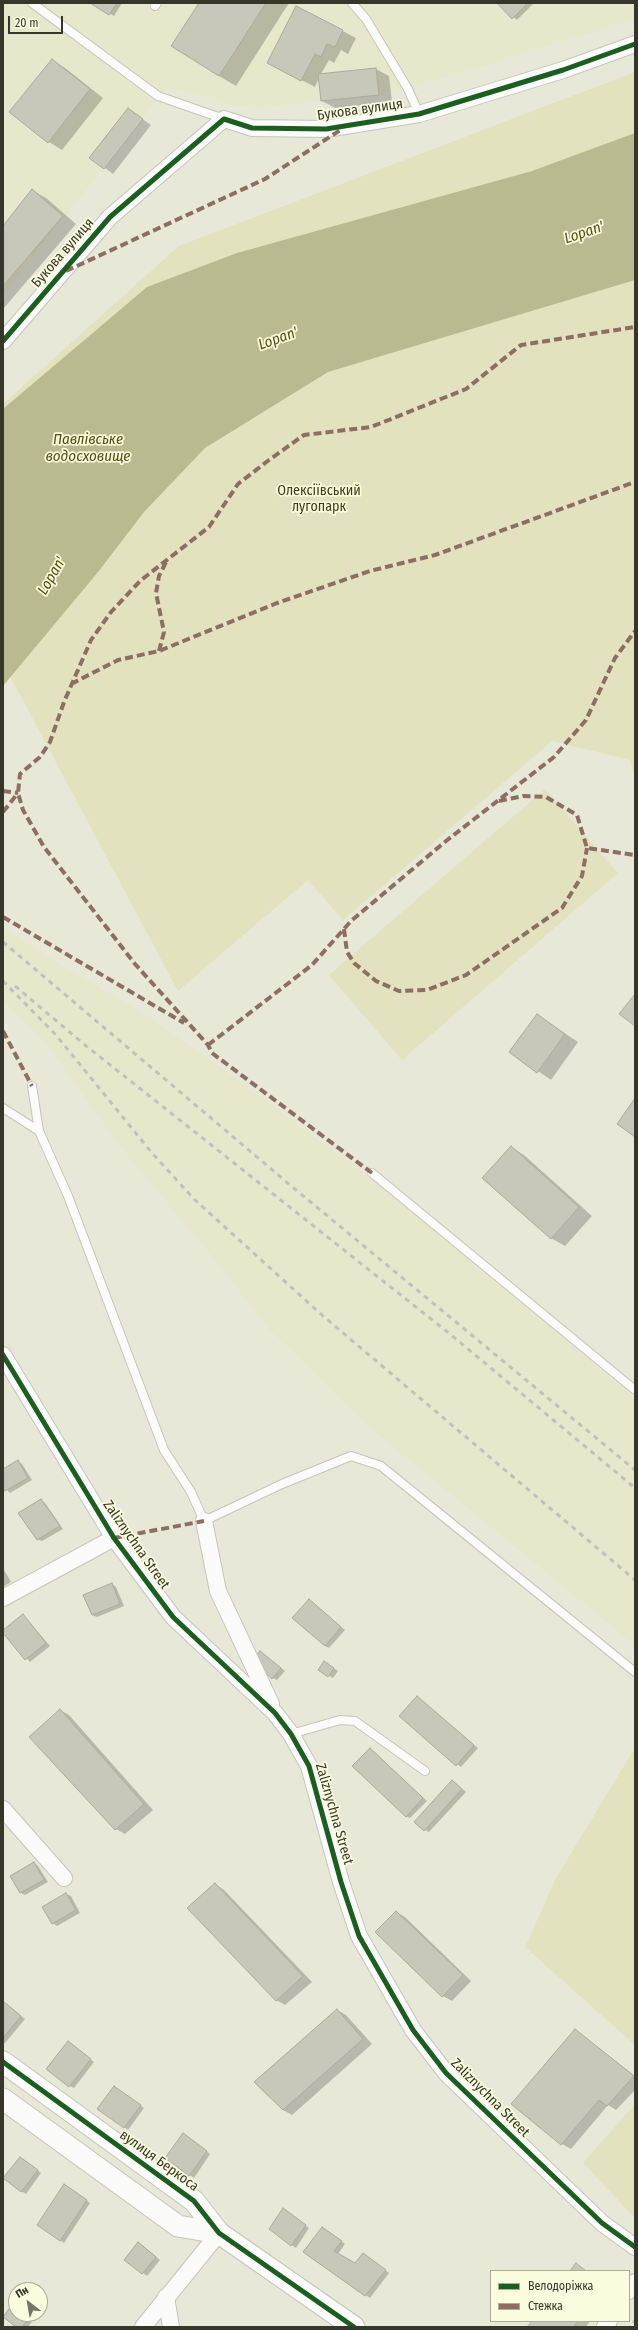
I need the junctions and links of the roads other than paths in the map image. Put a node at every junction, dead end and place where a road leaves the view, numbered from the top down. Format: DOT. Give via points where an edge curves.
graph roads {
  1 [pos="32,3"];
  2 [pos="352,3"];
  3 [pos="635,44"];
  4 [pos="419,114"];
  5 [pos="224,119"];
  6 [pos="3,341"];
  7 [pos="32,1086"];
  8 [pos="3,1108"];
  9 [pos="39,1131"];
  10 [pos="372,1173"];
  11 [pos="3,1355"];
  12 [pos="635,1390"];
  13 [pos="204,1521"];
  14 [pos="114,1538"];
  15 [pos="3,1598"];
  16 [pos="635,1672"];
  17 [pos="275,1712"];
  18 [pos="291,1734"];
  19 [pos="425,1771"];
  20 [pos="3,1809"];
  21 [pos="64,1878"];
  22 [pos="3,2062"];
  23 [pos="3,2098"];
  24 [pos="219,2233"];
  25 [pos="635,2247"];
  26 [pos="166,2297"];
  27 [pos="143,2327"];
  28 [pos="171,2327"];
  29 [pos="354,2327"];
  1 -- 5 [label="lane" via="158,96"];
  2 -- 4 [label="lane" via="366,19"];
  3 -- 4 [label="street, Букова вулиця" via="563,70"];
  4 -- 5 [label="street, Букова вулиця" via="326,129 252,128"];
  5 -- 6 [label="street, Букова вулиця" via="110,217"];
  7 -- 9 [label="lane"];
  8 -- 9 [label="lane"];
  9 -- 13 [label="lane" via="68,1196 164,1450 191,1492"];
  10 -- 12 [label="lane"];
  11 -- 14 [label="street, Zaliznychna Street"];
  13 -- 16 [label="lane" via="282,1484 351,1456 381,1466"];
  13 -- 17 [label="street" via="218,1591"];
  14 -- 15 [label="street"];
  14 -- 17 [label="street, Zaliznychna Street" via="173,1617"];
  17 -- 18 [label="street, Zaliznychna Street"];
  18 -- 19 [label="lane" via="340,1720 355,1721"];
  18 -- 25 [label="street, Zaliznychna Street" via="309,1766 341,1882 359,1936 412,2030 446,2073 602,2222"];
  20 -- 21 [label="street"];
  22 -- 24 [label="street, вулиця Беркоса" via="194,2201"];
  23 -- 24 [label="street, вулиця Беркоса" via="178,2226"];
  24 -- 26 [label="street"];
  24 -- 29 [label="street, вулиця Беркоса"];
  26 -- 27 [label="street"];
  26 -- 28 [label="street"];
}
